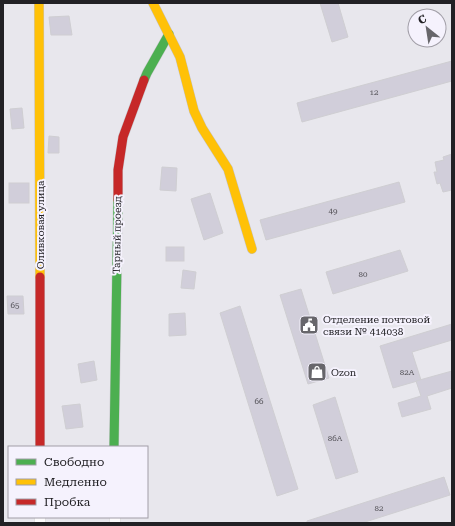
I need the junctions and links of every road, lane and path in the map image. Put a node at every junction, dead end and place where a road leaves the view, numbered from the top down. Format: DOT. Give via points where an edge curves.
graph roads {
  1 [pos="39,3"];
  2 [pos="153,3"];
  3 [pos="169,34"];
  4 [pos="252,249"];
  5 [pos="40,446"];
  6 [pos="114,446"];
  1 -- 5 [label="street, Оливковая улица"];
  2 -- 3 [label="street"];
  3 -- 4 [label="street" via="180,57 192,105 202,128 228,169"];
  3 -- 6 [label="street, Тарный проезд" via="147,72 123,137 118,170"];
}
